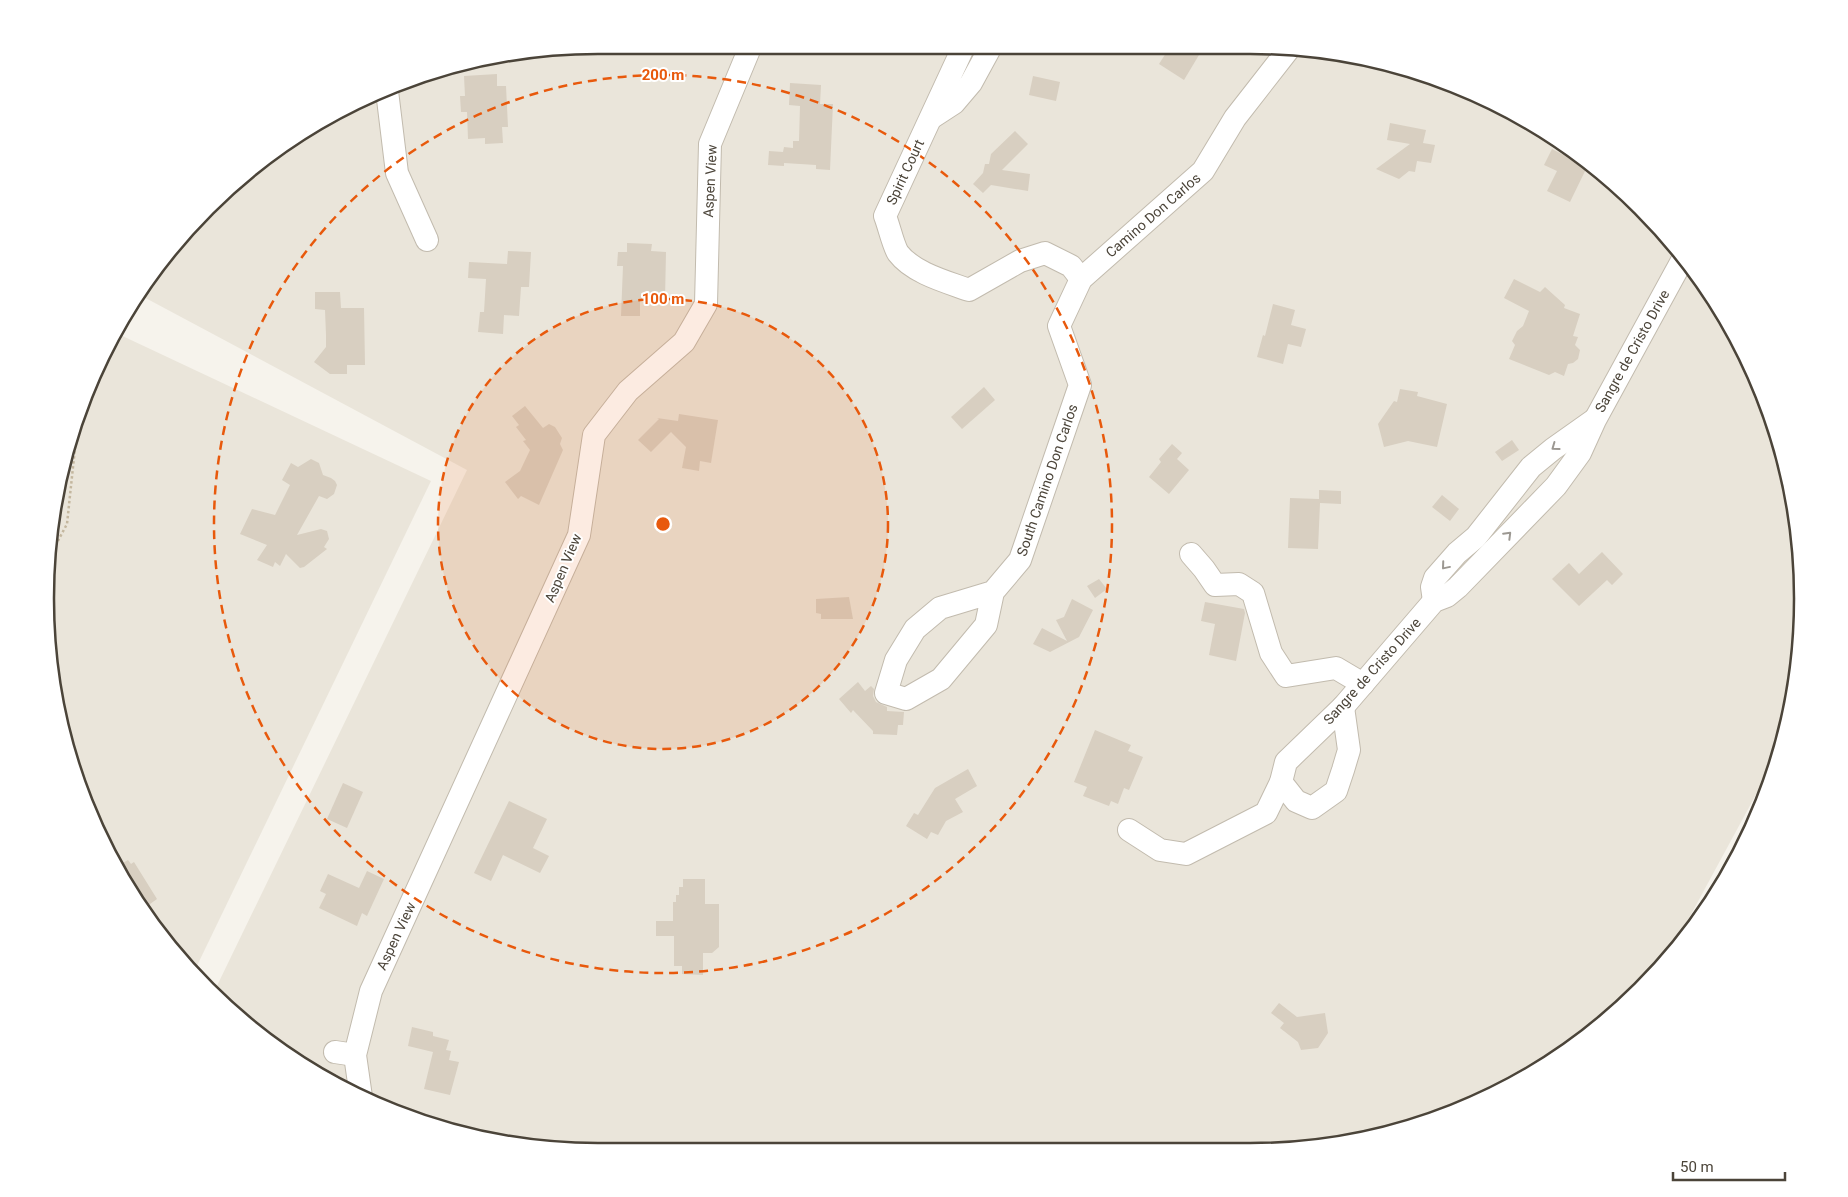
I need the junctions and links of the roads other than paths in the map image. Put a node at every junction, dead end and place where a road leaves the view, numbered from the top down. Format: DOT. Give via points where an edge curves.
graph roads {
  1 [pos="747,54"];
  2 [pos="960,54"];
  3 [pos="987,54"];
  4 [pos="1284,55"];
  5 [pos="388,96"];
  6 [pos="930,119"];
  7 [pos="427,240"];
  8 [pos="1680,264"];
  9 [pos="1081,279"];
  10 [pos="1595,420"];
  11 [pos="1191,554"];
  12 [pos="993,592"];
  13 [pos="1434,601"];
  14 [pos="1363,684"];
  15 [pos="1344,707"];
  16 [pos="1281,782"];
  17 [pos="1129,830"];
  18 [pos="357,1087"];
  1 -- 18 [label="street, Aspen View" via="710,144 706,304 684,342 628,390 594,435 579,535 370,991 345,1053"];
  2 -- 6 [label="street, Spirit Court"];
  3 -- 6 [label="street" via="971,83 954,103"];
  4 -- 9 [label="street, Camino Don Carlos" via="1235,118 1203,171"];
  5 -- 7 [label="street" via="397,172"];
  6 -- 9 [label="street, Spirit Court" via="886,216 897,252 934,278 970,290 1020,261 1045,252 1071,266"];
  8 -- 10 [label="street, Sangre de Cristo Drive"];
  9 -- 12 [label="street, South Camino Don Carlos" via="1059,326 1080,385 1020,560"];
  13 -- 10 [label="street, Sangre de Cristo Drive, one-way" via="1458,587 1556,486 1580,453"];
  10 -- 13 [label="street, Sangre de Cristo Drive, one-way" via="1531,467 1476,537 1435,578 1432,588"];
  11 -- 14 [label="street" via="1215,585 1239,584 1253,593 1272,653 1286,676 1336,668"];
  12 -- 12 [label="street, South Camino Don Carlos" via="940,608 916,629 896,660 886,693 906,699 941,679 986,625"];
  13 -- 14 [label="street, Sangre de Cristo Drive"];
  14 -- 15 [label="street, Sangre de Cristo Drive"];
  15 -- 16 [label="street, Sangre de Cristo Drive" via="1286,762"];
  15 -- 16 [label="street" via="1349,750 1336,792 1312,808 1296,801"];
  16 -- 17 [label="street, Sangre de Cristo Drive" via="1266,813 1186,854 1160,850"];
}
